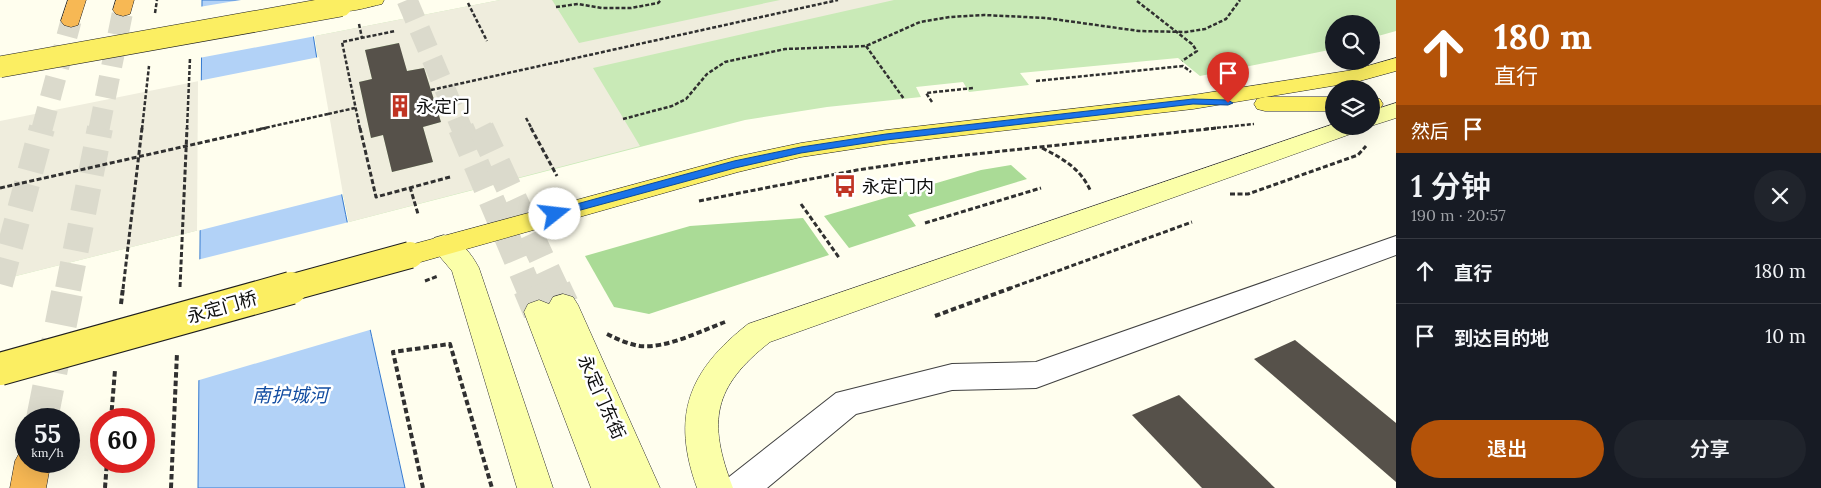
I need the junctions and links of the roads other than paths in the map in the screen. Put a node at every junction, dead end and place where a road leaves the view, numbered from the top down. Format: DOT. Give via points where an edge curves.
graph roads {
  1 [pos="77,0"];
  2 [pos="373,0"];
  3 [pos="71,21"];
  4 [pos="1396,64"];
  5 [pos="0,67"];
  6 [pos="1396,100"];
  7 [pos="1193,102"];
  8 [pos="1325,104"];
  9 [pos="1380,106"];
  10 [pos="1380,109"];
  11 [pos="1396,110"];
  12 [pos="1325,135"];
  13 [pos="444,245"];
  14 [pos="1396,245"];
  15 [pos="0,369"];
  16 [pos="31,473"];
  17 [pos="28,488"];
  18 [pos="535,488"];
  19 [pos="609,488"];
  20 [pos="642,488"];
  21 [pos="714,488"];
  22 [pos="741,488"];
  1 -- 3 [label="highway"];
  2 -- 5 [label="main road, bridge"];
  4 -- 7 [label="main road" via="1356,76"];
  6 -- 9 [label="street"];
  7 -- 8 [label="main road"];
  7 -- 13 [label="main road, 永定门桥" via="801,150 725,167"];
  10 -- 11 [label="street"];
  12 -- 21 [label="street" via="759,333 726,359 703,403 701,444"];
  13 -- 15 [label="main road, 永定门桥, bridge"];
  13 -- 18 [label="street" via="465,268"];
  14 -- 22 [label="street" via="1036,375 952,377 847,403"];
  16 -- 17 [label="highway"];
  19 -- 20 [label="street, 永定门东街" via="551,309"];
}
